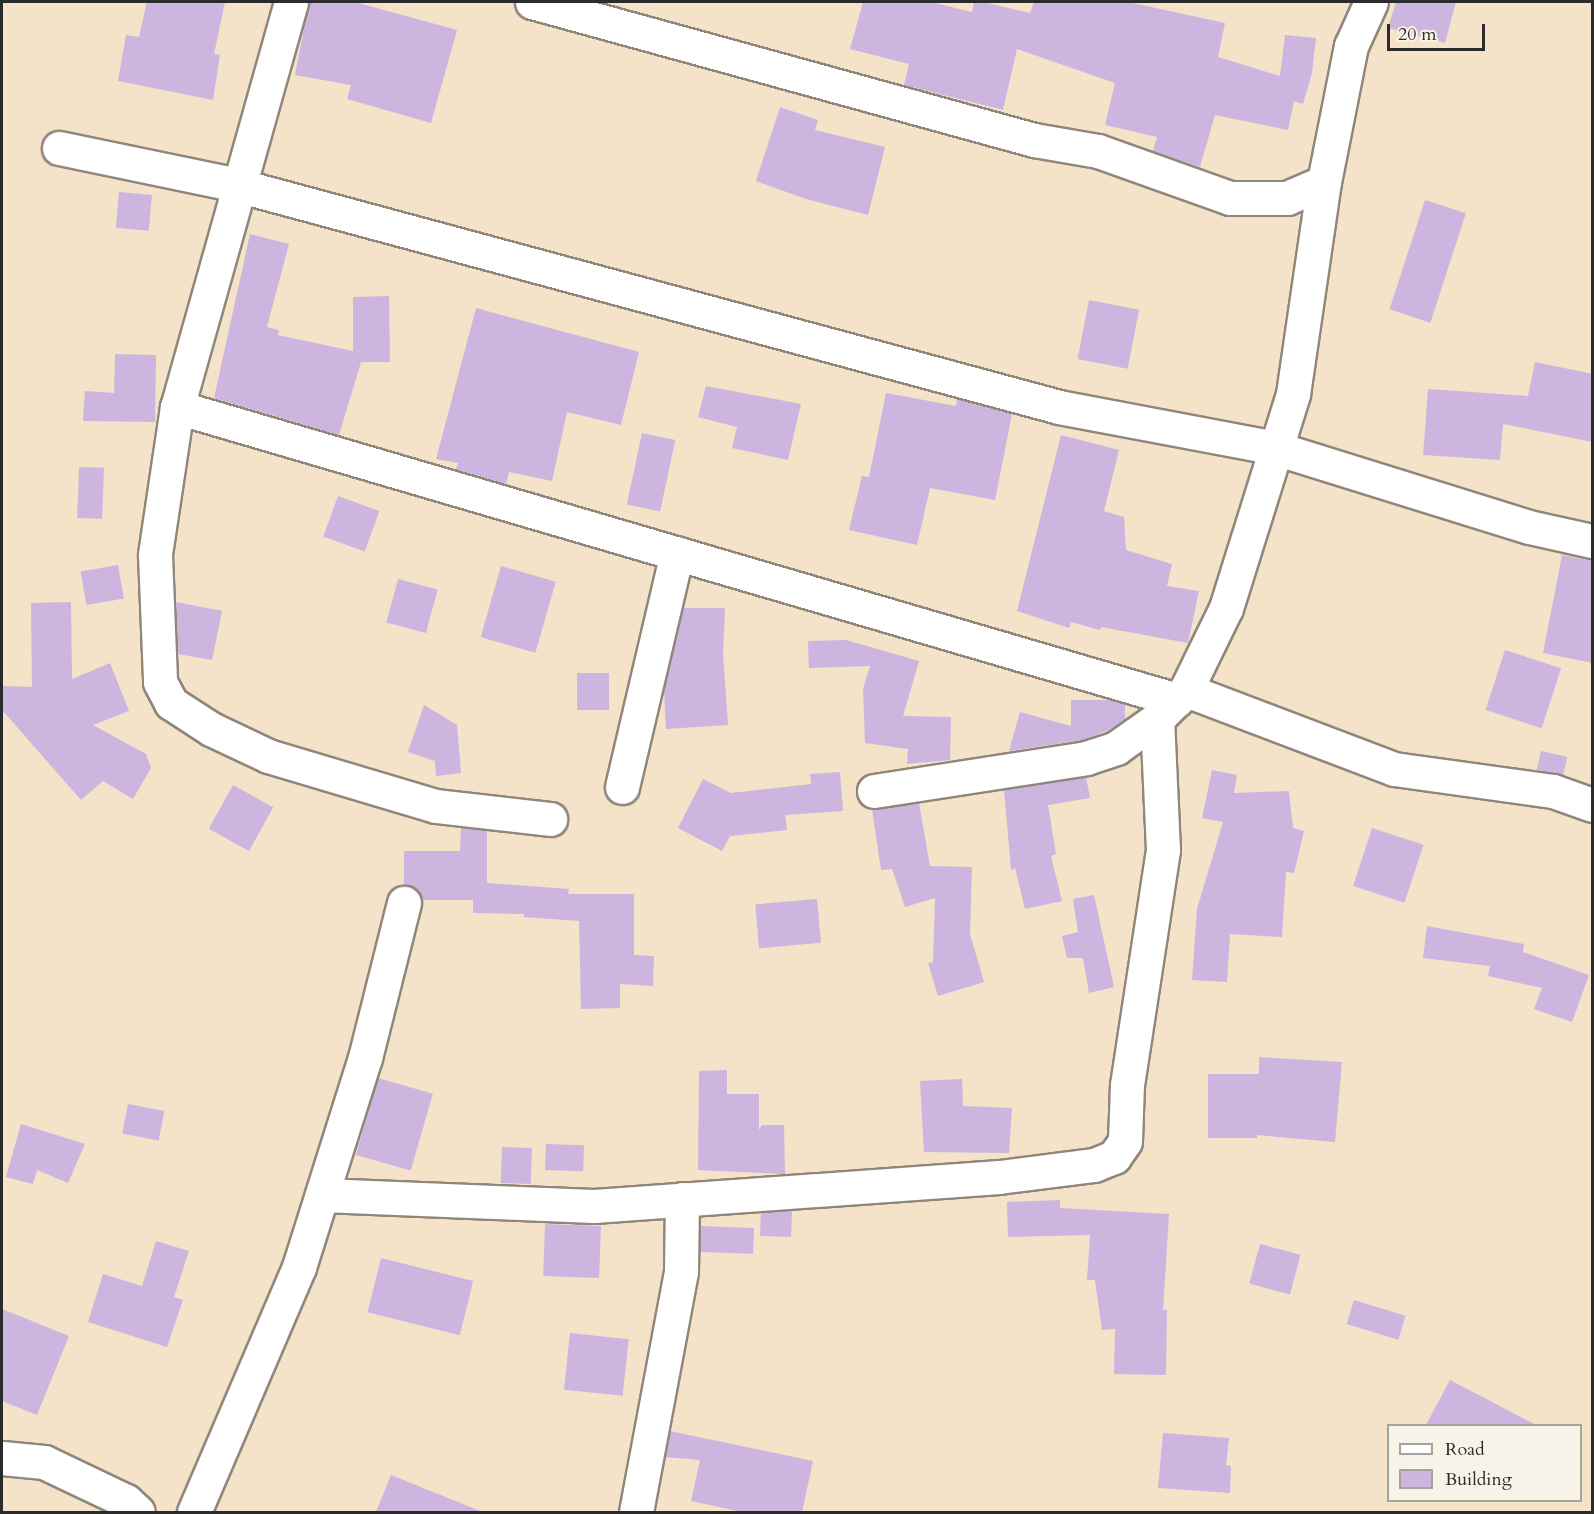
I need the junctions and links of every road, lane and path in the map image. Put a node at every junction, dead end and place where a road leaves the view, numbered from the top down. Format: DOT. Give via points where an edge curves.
graph roads {
  1 [pos="291,2"];
  2 [pos="532,2"];
  3 [pos="1371,2"];
  4 [pos="59,148"];
  5 [pos="1324,182"];
  6 [pos="237,185"];
  7 [pos="177,407"];
  8 [pos="1275,448"];
  9 [pos="1593,541"];
  10 [pos="677,553"];
  11 [pos="1173,703"];
  12 [pos="622,787"];
  13 [pos="874,791"];
  14 [pos="1593,805"];
  15 [pos="550,819"];
  16 [pos="404,903"];
  17 [pos="322,1195"];
  18 [pos="682,1199"];
  19 [pos="2,1458"];
  20 [pos="138,1512"];
  21 [pos="194,1512"];
  22 [pos="636,1512"];
  1 -- 6 [label="street"];
  2 -- 5 [label="street" via="1034,140 1098,151 1230,198 1287,198"];
  3 -- 5 [label="street" via="1352,46"];
  4 -- 6 [label="street"];
  5 -- 8 [label="street" via="1293,394"];
  6 -- 7 [label="street"];
  6 -- 8 [label="street" via="1059,407"];
  7 -- 10 [label="street"];
  7 -- 15 [label="street" via="155,555 160,682 171,704 211,729 268,756 361,786 436,806"];
  8 -- 9 [label="street" via="1529,528"];
  8 -- 11 [label="street" via="1226,608"];
  10 -- 11 [label="street"];
  10 -- 12 [label="street"];
  11 -- 13 [label="street" via="1116,748 1086,758"];
  11 -- 14 [label="street" via="1394,770 1553,791"];
  11 -- 18 [label="street" via="1163,850 1128,1073 1125,1141 1114,1157 1094,1165 999,1177"];
  16 -- 17 [label="street" via="365,1058"];
  17 -- 18 [label="street" via="594,1206"];
  17 -- 21 [label="street" via="299,1267"];
  18 -- 22 [label="street" via="679,1281"];
  19 -- 20 [label="street" via="44,1462 126,1502"];
}
